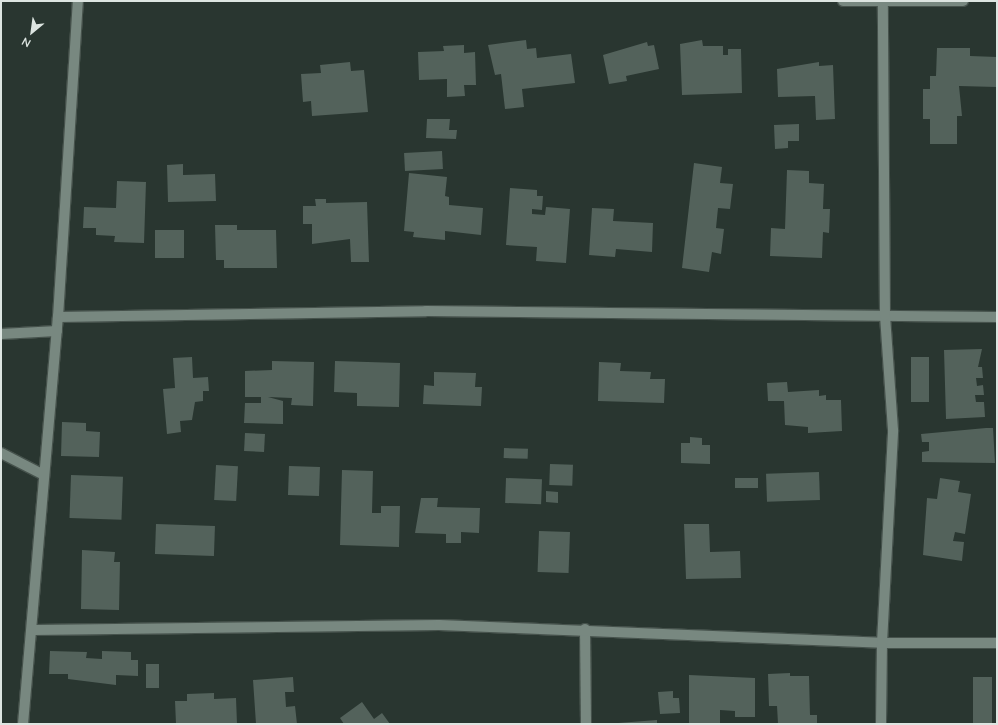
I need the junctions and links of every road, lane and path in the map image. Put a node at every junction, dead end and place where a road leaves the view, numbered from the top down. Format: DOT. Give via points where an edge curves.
graph roads {
  1 [pos="78,1"];
  2 [pos="843,1"];
  3 [pos="963,1"];
  4 [pos="883,3"];
  5 [pos="884,316"];
  6 [pos="58,317"];
  7 [pos="997,317"];
  8 [pos="57,331"];
  9 [pos="1,334"];
  10 [pos="1,453"];
  11 [pos="44,475"];
  12 [pos="585,629"];
  13 [pos="34,630"];
  14 [pos="997,643"];
  15 [pos="882,644"];
  16 [pos="23,724"];
  17 [pos="586,724"];
  18 [pos="881,724"];
  1 -- 6 [label="street"];
  2 -- 4 [label="street"];
  3 -- 4 [label="street"];
  4 -- 5 [label="street"];
  5 -- 6 [label="street" via="426,311"];
  5 -- 7 [label="street"];
  5 -- 15 [label="street" via="893,444"];
  6 -- 8 [label="street"];
  8 -- 9 [label="street"];
  8 -- 11 [label="street"];
  10 -- 11 [label="street"];
  11 -- 13 [label="street"];
  12 -- 13 [label="street" via="253,625"];
  12 -- 15 [label="street"];
  12 -- 17 [label="street"];
  13 -- 16 [label="street"];
  14 -- 15 [label="street"];
  15 -- 18 [label="street"];
}
